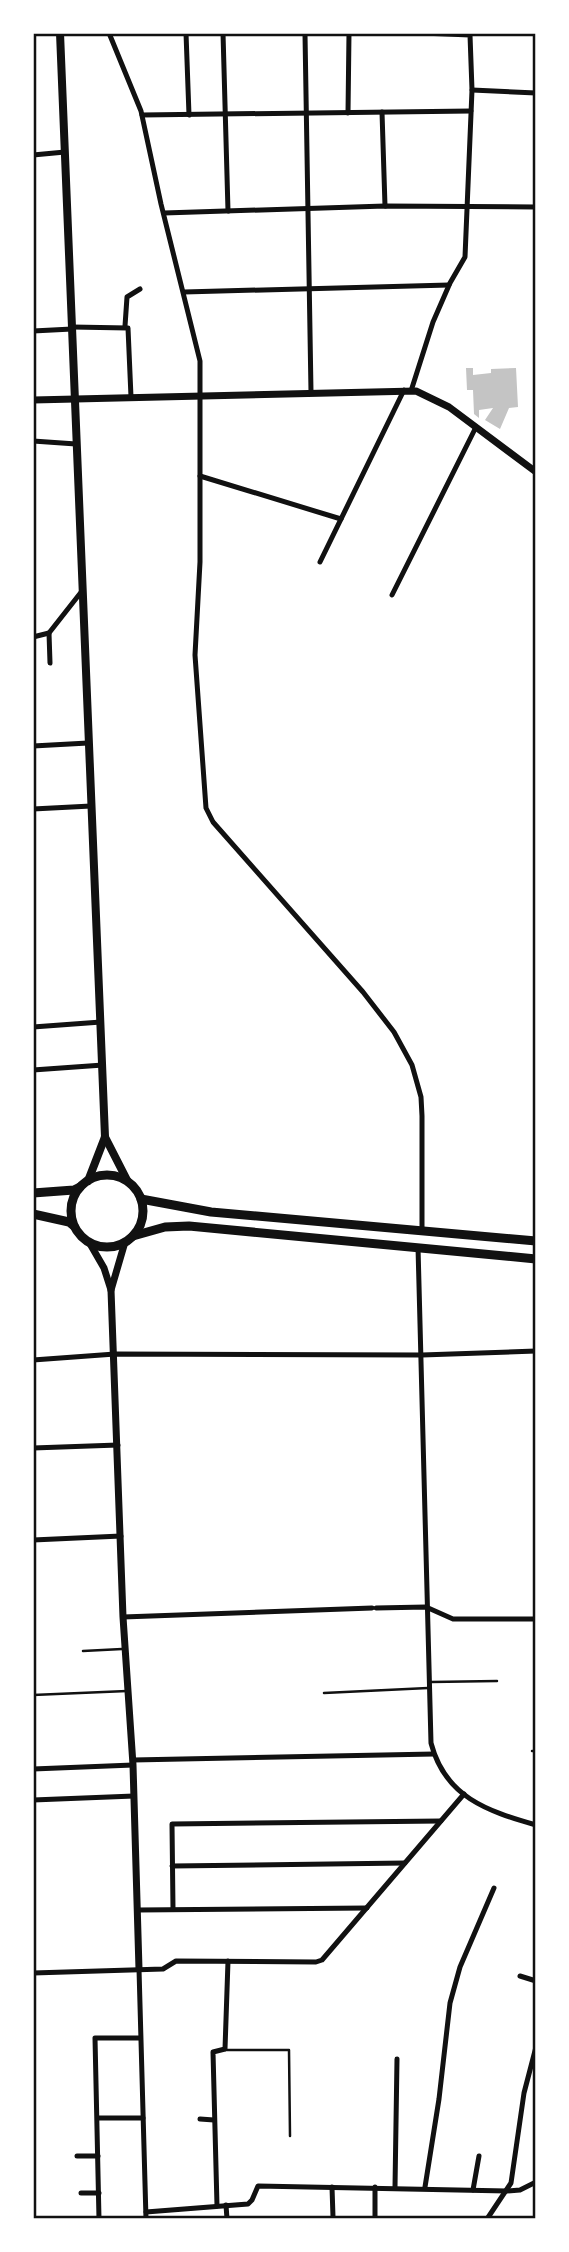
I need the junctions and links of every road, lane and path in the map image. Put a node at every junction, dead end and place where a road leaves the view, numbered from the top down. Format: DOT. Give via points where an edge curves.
graph roads {
  1 [pos="60,33"];
  2 [pos="109,33"];
  3 [pos="186,33"];
  4 [pos="223,33"];
  5 [pos="349,33"];
  6 [pos="422,33"];
  7 [pos="305,34"];
  8 [pos="472,90"];
  9 [pos="536,93"];
  10 [pos="471,111"];
  11 [pos="382,112"];
  12 [pos="348,113"];
  13 [pos="306,114"];
  14 [pos="142,115"];
  15 [pos="189,115"];
  16 [pos="225,115"];
  17 [pos="66,152"];
  18 [pos="33,155"];
  19 [pos="385,206"];
  20 [pos="536,207"];
  21 [pos="468,208"];
  22 [pos="308,209"];
  23 [pos="228,211"];
  24 [pos="164,213"];
  25 [pos="449,285"];
  26 [pos="139,289"];
  27 [pos="309,289"];
  28 [pos="184,292"];
  29 [pos="125,326"];
  30 [pos="72,328"];
  31 [pos="33,331"];
  32 [pos="407,390"];
  33 [pos="311,392"];
  34 [pos="202,395"];
  35 [pos="131,397"];
  36 [pos="74,398"];
  37 [pos="33,400"];
  38 [pos="476,427"];
  39 [pos="33,441"];
  40 [pos="76,444"];
  41 [pos="536,472"];
  42 [pos="200,476"];
  43 [pos="341,519"];
  44 [pos="320,562"];
  45 [pos="82,589"];
  46 [pos="392,595"];
  47 [pos="48,633"];
  48 [pos="33,637"];
  49 [pos="50,663"];
  50 [pos="89,743"];
  51 [pos="33,746"];
  52 [pos="91,806"];
  53 [pos="33,809"];
  54 [pos="101,1022"];
  55 [pos="33,1027"];
  56 [pos="103,1065"];
  57 [pos="33,1070"];
  58 [pos="105,1137"];
  59 [pos="88,1181"];
  60 [pos="128,1182"];
  61 [pos="80,1188"];
  62 [pos="33,1193"];
  63 [pos="141,1199"];
  64 [pos="33,1214"];
  65 [pos="74,1226"];
  66 [pos="422,1230"];
  67 [pos="129,1239"];
  68 [pos="536,1241"];
  69 [pos="89,1242"];
  70 [pos="418,1247"];
  71 [pos="536,1259"];
  72 [pos="111,1290"];
  73 [pos="536,1351"];
  74 [pos="115,1354"];
  75 [pos="422,1355"];
  76 [pos="33,1360"];
  77 [pos="118,1445"];
  78 [pos="33,1448"];
  79 [pos="121,1536"];
  80 [pos="33,1540"];
  81 [pos="426,1607"];
  82 [pos="123,1617"];
  83 [pos="536,1619"];
  84 [pos="125,1649"];
  85 [pos="83,1651"];
  86 [pos="497,1681"];
  87 [pos="428,1686"];
  88 [pos="127,1691"];
  89 [pos="324,1693"];
  90 [pos="33,1695"];
  91 [pos="434,1754"];
  92 [pos="133,1762"];
  93 [pos="33,1769"];
  94 [pos="464,1794"];
  95 [pos="134,1796"];
  96 [pos="33,1800"];
  97 [pos="441,1821"];
  98 [pos="536,1825"];
  99 [pos="405,1863"];
  100 [pos="172,1866"];
  101 [pos="494,1888"];
  102 [pos="367,1908"];
  103 [pos="138,1909"];
  104 [pos="173,1909"];
  105 [pos="228,1961"];
  106 [pos="139,1969"];
  107 [pos="33,1973"];
  108 [pos="520,1976"];
  109 [pos="536,1982"];
  110 [pos="140,2038"];
  111 [pos="536,2047"];
  112 [pos="225,2050"];
  113 [pos="397,2059"];
  114 [pos="536,2073"];
  115 [pos="527,2074"];
  116 [pos="98,2118"];
  117 [pos="143,2118"];
  118 [pos="200,2119"];
  119 [pos="214,2120"];
  120 [pos="290,2136"];
  121 [pos="78,2156"];
  122 [pos="98,2156"];
  123 [pos="479,2156"];
  124 [pos="536,2182"];
  125 [pos="332,2187"];
  126 [pos="375,2187"];
  127 [pos="395,2187"];
  128 [pos="425,2187"];
  129 [pos="473,2190"];
  130 [pos="507,2190"];
  131 [pos="81,2193"];
  132 [pos="99,2193"];
  133 [pos="226,2205"];
  134 [pos="218,2206"];
  135 [pos="146,2215"];
  136 [pos="99,2219"];
  137 [pos="227,2219"];
  138 [pos="331,2219"];
  139 [pos="375,2219"];
  140 [pos="487,2219"];
  1 -- 17 [label="main road"];
  2 -- 14 [label="street"];
  3 -- 15 [label="street"];
  4 -- 16 [label="street"];
  5 -- 12 [label="street"];
  6 -- 8 [label="street" via="470,35"];
  7 -- 13 [label="street"];
  8 -- 9 [label="street"];
  8 -- 10 [label="street"];
  10 -- 11 [label="street"];
  10 -- 21 [label="street"];
  11 -- 12 [label="street"];
  11 -- 19 [label="street"];
  12 -- 13 [label="street"];
  13 -- 16 [label="street"];
  13 -- 22 [label="street"];
  14 -- 15 [label="street"];
  14 -- 24 [label="street"];
  15 -- 16 [label="street"];
  16 -- 23 [label="street"];
  17 -- 18 [label="street"];
  17 -- 30 [label="main road"];
  19 -- 21 [label="street"];
  19 -- 22 [label="street"];
  20 -- 21 [label="street"];
  21 -- 25 [label="street" via="466,257"];
  22 -- 23 [label="street"];
  22 -- 27 [label="street"];
  23 -- 24 [label="street"];
  24 -- 28 [label="street"];
  25 -- 27 [label="street"];
  25 -- 32 [label="street"];
  26 -- 29 [label="street" via="127,297"];
  27 -- 28 [label="street"];
  27 -- 33 [label="street"];
  28 -- 34 [label="street" via="200,361"];
  29 -- 30 [label="street"];
  29 -- 35 [label="street" via="129,331"];
  30 -- 31 [label="street"];
  30 -- 36 [label="main road"];
  32 -- 33 [label="street"];
  32 -- 38 [label="street" via="438,400"];
  32 -- 43 [label="street"];
  33 -- 34 [label="street"];
  34 -- 35 [label="street"];
  34 -- 42 [label="street"];
  35 -- 36 [label="street"];
  36 -- 37 [label="street"];
  36 -- 40 [label="main road"];
  38 -- 41 [label="street"];
  38 -- 46 [label="street"];
  39 -- 40 [label="street"];
  40 -- 45 [label="main road"];
  42 -- 43 [label="street"];
  42 -- 66 [label="street" via="195,655 206,808 212,822 363,992 412,1065 421,1097"];
  43 -- 44 [label="street"];
  45 -- 47 [label="street"];
  45 -- 50 [label="main road"];
  47 -- 48 [label="street"];
  47 -- 49 [label="street"];
  50 -- 51 [label="street"];
  50 -- 52 [label="main road"];
  52 -- 53 [label="street"];
  52 -- 54 [label="main road"];
  54 -- 55 [label="street"];
  54 -- 56 [label="main road"];
  56 -- 57 [label="street"];
  56 -- 58 [label="main road"];
  58 -- 59 [label="main road"];
  58 -- 60 [label="main road"];
  59 -- 60 [label="main road" via="108,1175"];
  59 -- 61 [label="main road"];
  60 -- 63 [label="main road"];
  61 -- 62 [label="main road"];
  61 -- 65 [label="main road" via="71,1206"];
  63 -- 66 [label="main road" via="211,1212"];
  63 -- 67 [label="main road" via="142,1218"];
  64 -- 65 [label="main road"];
  65 -- 69 [label="main road"];
  66 -- 68 [label="main road"];
  67 -- 69 [label="main road" via="107,1247"];
  67 -- 70 [label="main road" via="165,1227 188,1226"];
  67 -- 72 [label="street"];
  69 -- 72 [label="street"];
  70 -- 71 [label="main road"];
  70 -- 75 [label="street"];
  72 -- 74 [label="street"];
  73 -- 75 [label="street"];
  74 -- 75 [label="street"];
  74 -- 76 [label="street"];
  74 -- 77 [label="street"];
  75 -- 81 [label="street"];
  77 -- 78 [label="street"];
  77 -- 79 [label="street"];
  79 -- 80 [label="street"];
  79 -- 82 [label="street"];
  81 -- 82 [label="street"];
  81 -- 83 [label="street" via="453,1619"];
  81 -- 87 [label="street"];
  82 -- 84 [label="street"];
  84 -- 85 [label="lane"];
  84 -- 88 [label="street"];
  86 -- 87 [label="lane"];
  87 -- 89 [label="lane"];
  87 -- 91 [label="street"];
  88 -- 90 [label="lane"];
  88 -- 92 [label="street"];
  91 -- 92 [label="street"];
  91 -- 94 [label="street" via="445,1778"];
  92 -- 93 [label="street"];
  92 -- 95 [label="street"];
  94 -- 97 [label="street"];
  94 -- 98 [label="street" via="488,1810"];
  95 -- 96 [label="street"];
  95 -- 103 [label="street"];
  97 -- 99 [label="street"];
  97 -- 100 [label="street" via="172,1824"];
  99 -- 100 [label="street"];
  99 -- 102 [label="street"];
  100 -- 104 [label="street"];
  101 -- 128 [label="street" via="460,1967 450,2003"];
  102 -- 104 [label="street"];
  102 -- 105 [label="street" via="322,1960"];
  103 -- 104 [label="street"];
  103 -- 106 [label="street"];
  105 -- 106 [label="street" via="176,1961 163,1969"];
  105 -- 112 [label="street"];
  106 -- 107 [label="street"];
  106 -- 110 [label="street"];
  108 -- 109 [label="street"];
  110 -- 116 [label="street" via="95,2038"];
  110 -- 117 [label="street"];
  111 -- 115 [label="street"];
  112 -- 119 [label="street" via="213,2052"];
  112 -- 120 [label="lane" via="289,2050"];
  113 -- 127 [label="street"];
  114 -- 115 [label="street"];
  115 -- 130 [label="street"];
  116 -- 117 [label="street"];
  116 -- 122 [label="street"];
  117 -- 135 [label="street"];
  118 -- 119 [label="street"];
  119 -- 134 [label="street"];
  121 -- 122 [label="street"];
  122 -- 132 [label="street"];
  123 -- 129 [label="street"];
  124 -- 130 [label="street"];
  125 -- 126 [label="street"];
  125 -- 133 [label="street" via="258,2186 249,2203"];
  125 -- 138 [label="street"];
  126 -- 127 [label="street"];
  126 -- 139 [label="street"];
  127 -- 128 [label="street"];
  128 -- 129 [label="street"];
  129 -- 130 [label="street"];
  130 -- 140 [label="street"];
  131 -- 132 [label="street"];
  132 -- 136 [label="street"];
  133 -- 134 [label="street"];
  133 -- 137 [label="street"];
  134 -- 135 [label="street"];
}
